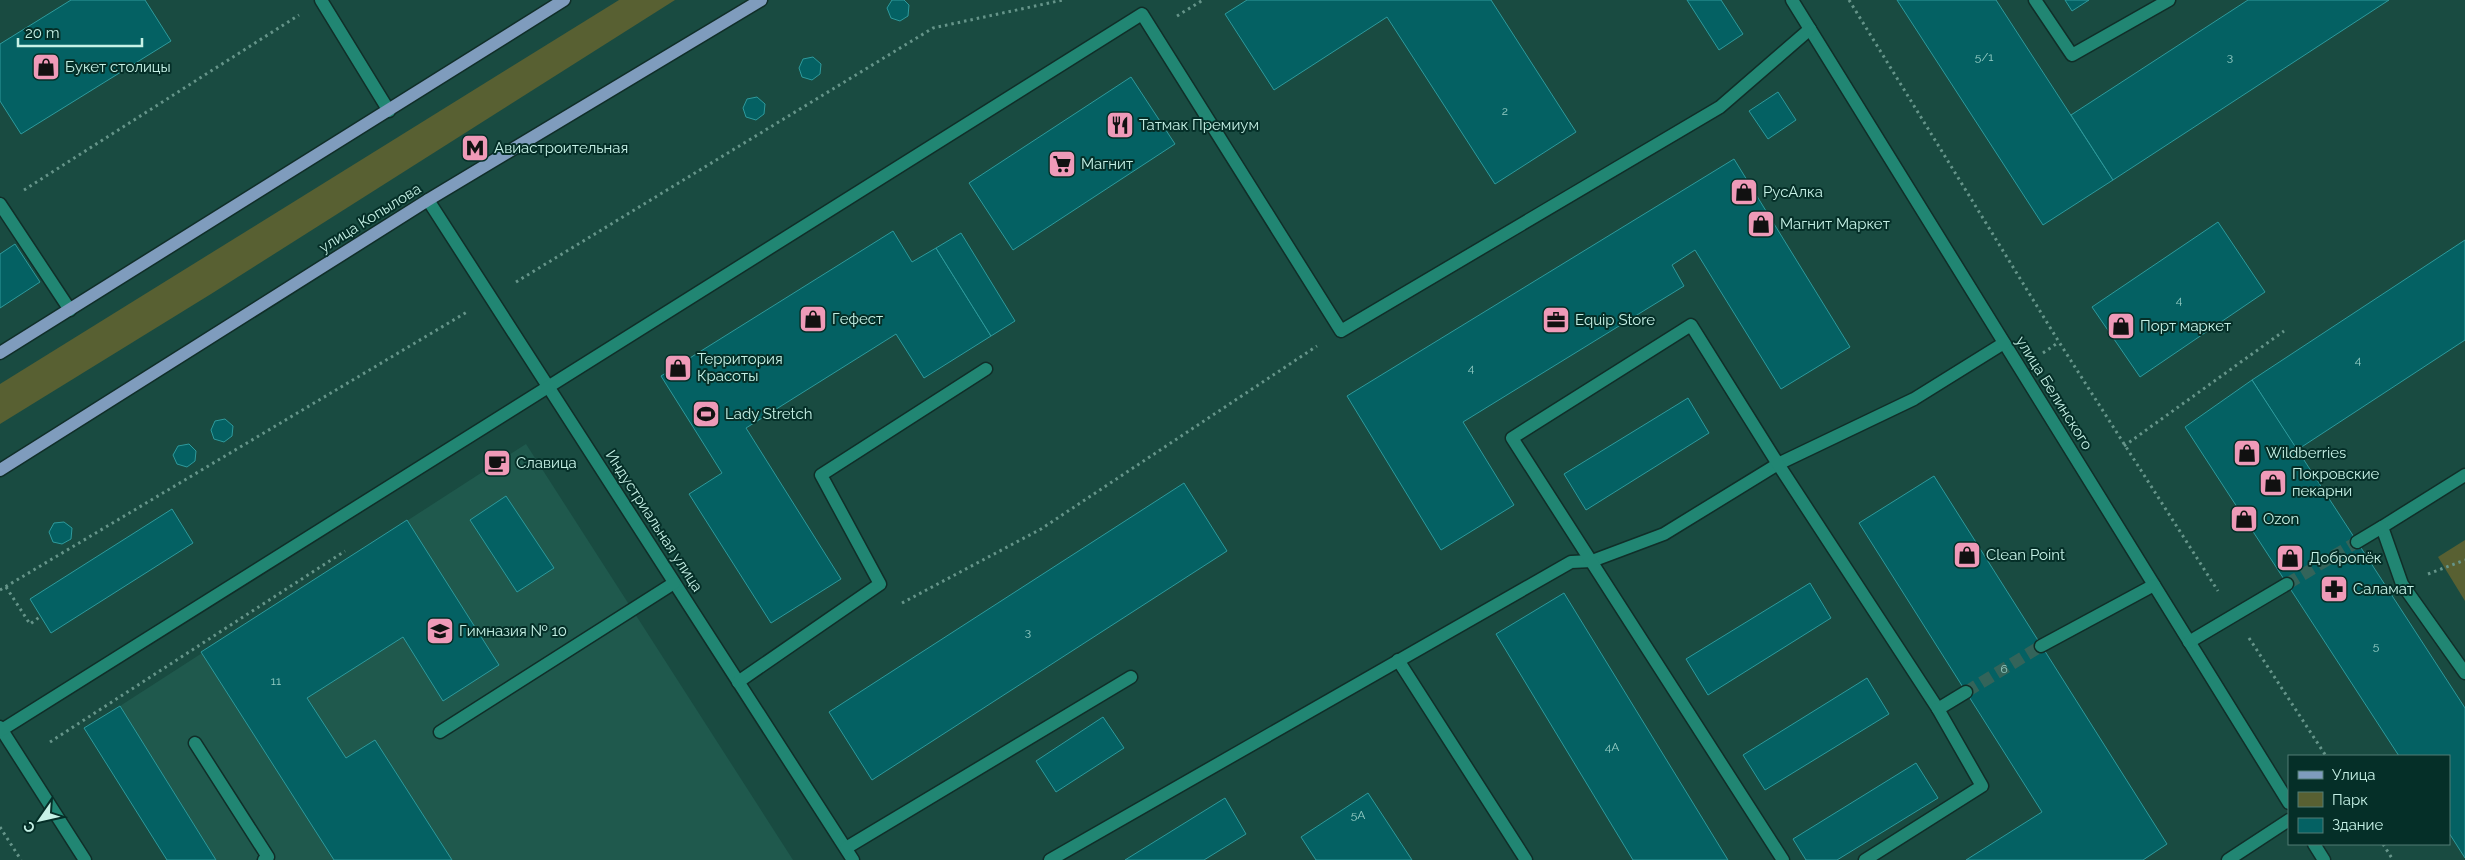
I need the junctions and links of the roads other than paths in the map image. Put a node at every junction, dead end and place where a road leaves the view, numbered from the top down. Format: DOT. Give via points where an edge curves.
graph roads {
  1 [pos="322,0"];
  2 [pos="564,0"];
  3 [pos="761,0"];
  4 [pos="1792,0"];
  5 [pos="2035,0"];
  6 [pos="2169,0"];
  7 [pos="1810,28"];
  8 [pos="389,111"];
  9 [pos="428,200"];
  10 [pos="0,204"];
  11 [pos="70,310"];
  12 [pos="2004,343"];
  13 [pos="0,353"];
  14 [pos="986,369"];
  15 [pos="549,386"];
  16 [pos="1778,464"];
  17 [pos="0,470"];
  18 [pos="2465,474"];
  19 [pos="2382,528"];
  20 [pos="2357,542"];
  21 [pos="1592,561"];
  22 [pos="674,583"];
  23 [pos="2287,584"];
  24 [pos="2154,585"];
  25 [pos="2189,642"];
  26 [pos="2042,646"];
  27 [pos="1398,660"];
  28 [pos="2465,674"];
  29 [pos="1131,677"];
  30 [pos="738,682"];
  31 [pos="1966,692"];
  32 [pos="1938,709"];
  33 [pos="1,729"];
  34 [pos="440,732"];
  35 [pos="195,743"];
  36 [pos="2288,802"];
  37 [pos="2288,821"];
  38 [pos="2315,845"];
  39 [pos="846,848"];
  40 [pos="1053,859"];
  41 [pos="85,860"];
  42 [pos="264,860"];
  43 [pos="853,860"];
  44 [pos="1526,860"];
  45 [pos="1783,860"];
  46 [pos="1865,860"];
  47 [pos="2228,860"];
  48 [pos="2324,860"];
  1 -- 8 [label="street"];
  2 -- 8 [label="main road"];
  3 -- 9 [label="main road, улица Копылова"];
  4 -- 7 [label="street, улица Белинского"];
  5 -- 6 [label="street" via="2072,56"];
  7 -- 12 [label="street, улица Белинского"];
  7 -- 15 [label="street" via="1720,107 1341,331 1142,14"];
  8 -- 11 [label="main road"];
  9 -- 15 [label="street, Индустриальная улица"];
  9 -- 17 [label="main road, улица Копылова"];
  10 -- 11 [label="street"];
  11 -- 13 [label="main road"];
  12 -- 16 [label="street" via="1914,399"];
  12 -- 24 [label="street, улица Белинского"];
  14 -- 30 [label="street" via="820,475 880,584"];
  15 -- 22 [label="street, Индустриальная улица"];
  15 -- 33 [label="street"];
  16 -- 21 [label="street" via="1664,534"];
  16 -- 21 [label="street" via="1692,325 1512,438"];
  16 -- 32 [label="street"];
  18 -- 19 [label="street"];
  19 -- 20 [label="street"];
  19 -- 28 [label="street" via="2402,584"];
  21 -- 27 [label="street" via="1571,562"];
  21 -- 45 [label="street"];
  22 -- 30 [label="street, Индустриальная улица"];
  22 -- 34 [label="street"];
  23 -- 25 [label="street"];
  24 -- 25 [label="street, улица Белинского"];
  24 -- 26 [label="street"];
  25 -- 36 [label="street, улица Белинского"];
  27 -- 40 [label="street"];
  27 -- 44 [label="street"];
  29 -- 39 [label="street"];
  30 -- 39 [label="street, Индустриальная улица"];
  31 -- 32 [label="street"];
  32 -- 46 [label="street" via="1982,786"];
  33 -- 41 [label="street"];
  35 -- 42 [label="street" via="268,857"];
  37 -- 47 [label="street"];
  38 -- 48 [label="street"];
  39 -- 43 [label="street, Индустриальная улица"];
}
